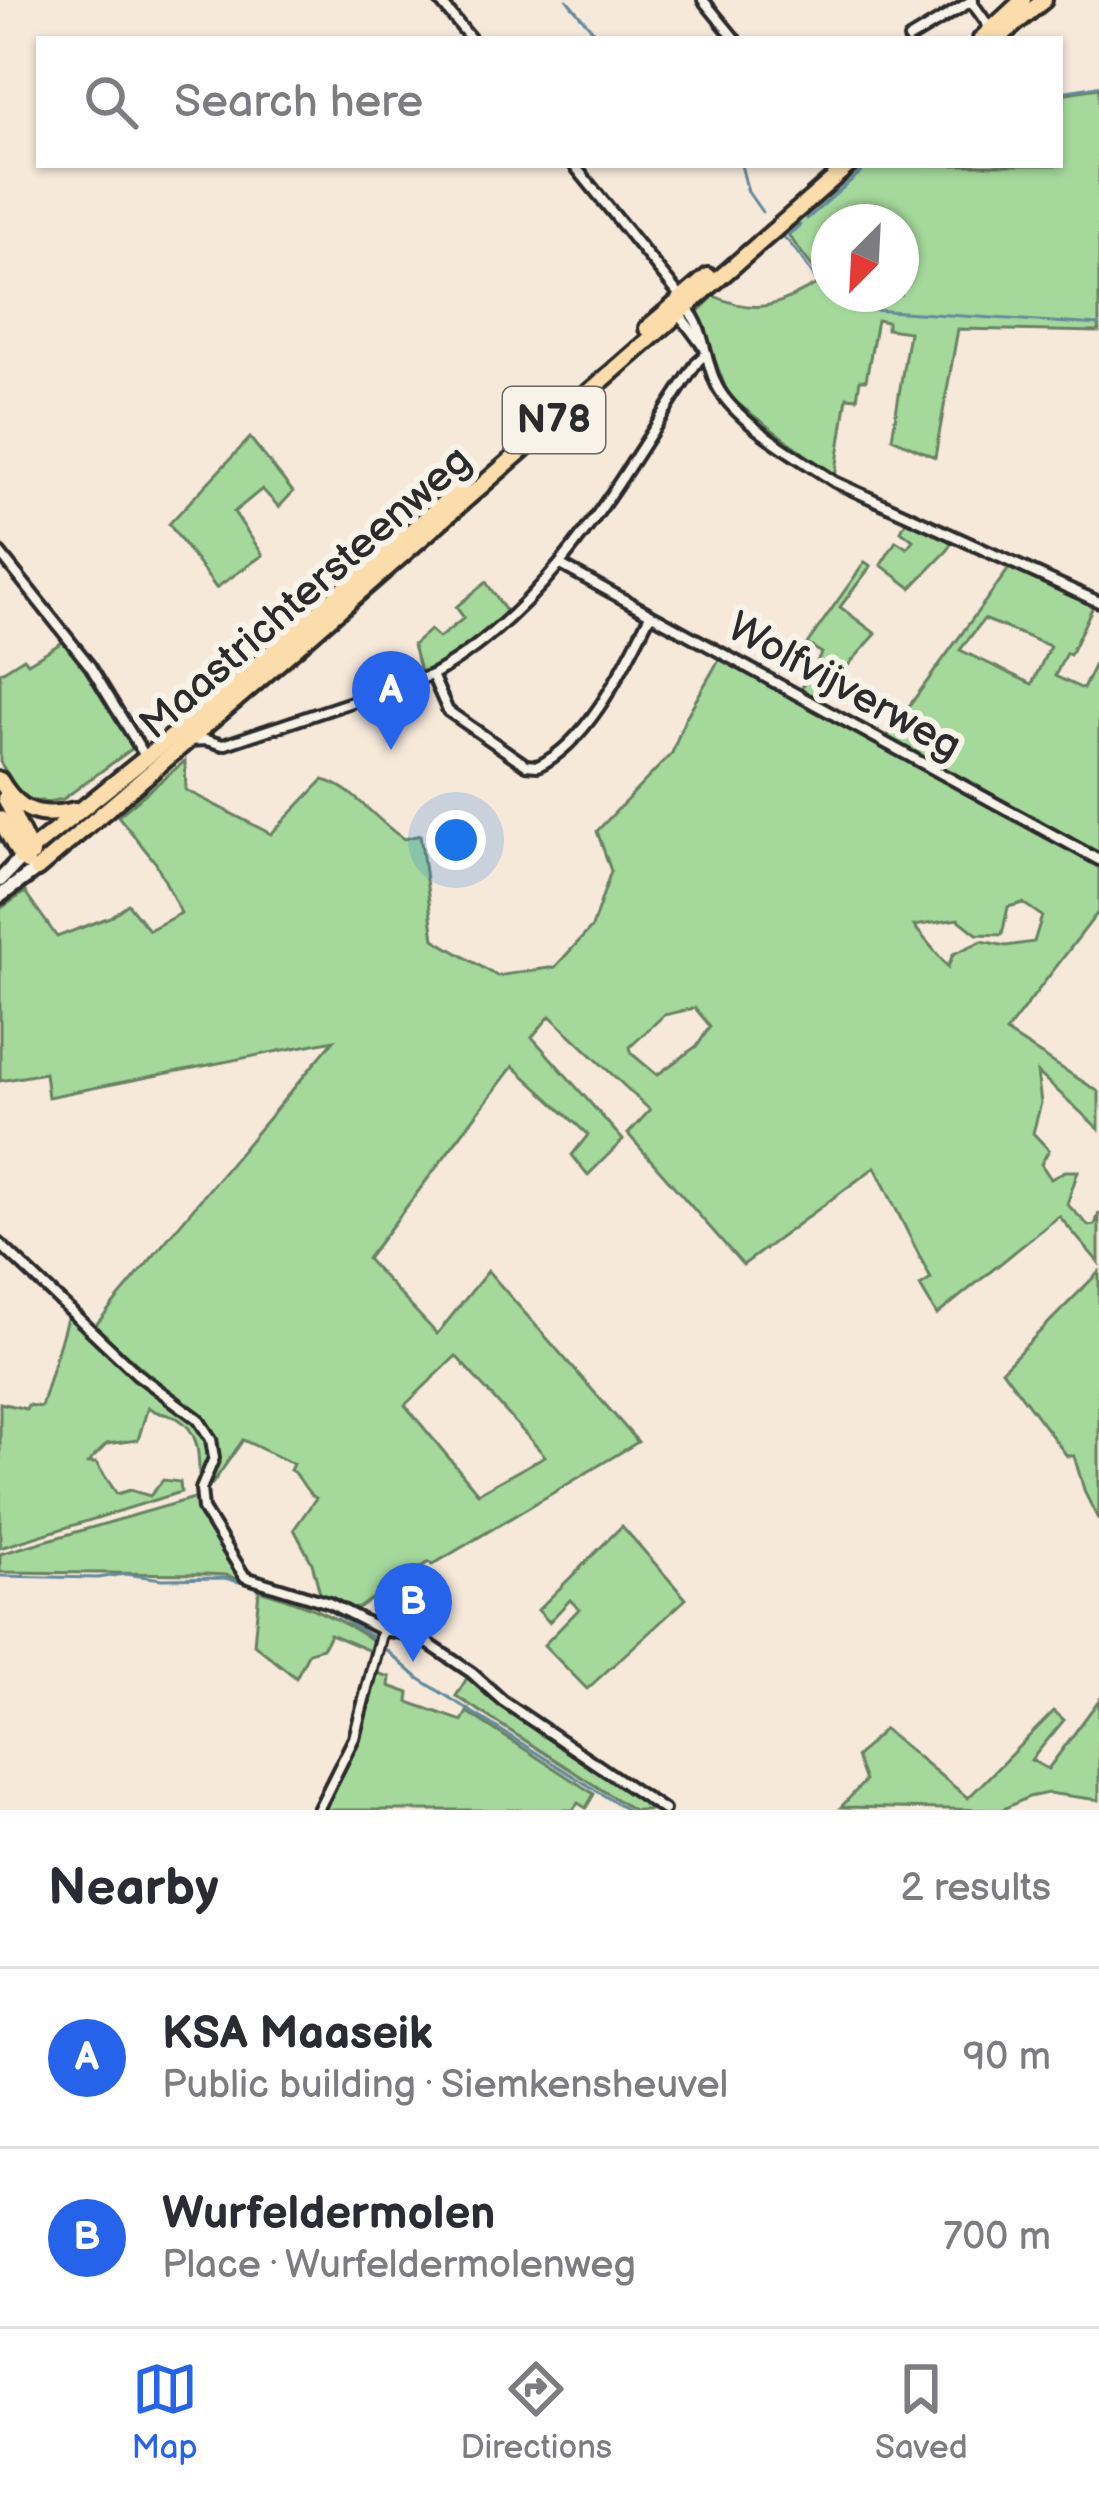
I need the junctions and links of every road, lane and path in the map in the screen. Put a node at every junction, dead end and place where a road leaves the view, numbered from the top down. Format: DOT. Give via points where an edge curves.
graph roads {
  1 [pos="439,0"];
  2 [pos="971,0"];
  3 [pos="1023,0"];
  4 [pos="1044,0"];
  5 [pos="702,2"];
  6 [pos="989,35"];
  7 [pos="469,36"];
  8 [pos="733,36"];
  9 [pos="914,36"];
  10 [pos="576,168"];
  11 [pos="832,168"];
  12 [pos="845,168"];
  13 [pos="705,284"];
  14 [pos="682,306"];
  15 [pos="705,351"];
  16 [pos="0,553"];
  17 [pos="561,565"];
  18 [pos="1099,602"];
  19 [pos="310,615"];
  20 [pos="650,615"];
  21 [pos="315,631"];
  22 [pos="432,675"];
  23 [pos="206,733"];
  24 [pos="146,758"];
  25 [pos="0,784"];
  26 [pos="80,808"];
  27 [pos="0,819"];
  28 [pos="26,854"];
  29 [pos="1099,860"];
  30 [pos="37,868"];
  31 [pos="0,880"];
  32 [pos="0,896"];
  33 [pos="0,1244"];
  34 [pos="380,1640"];
  35 [pos="318,1810"];
  36 [pos="664,1810"];
  1 -- 7 [label="street"];
  2 -- 6 [label="street"];
  2 -- 9 [label="street"];
  3 -- 6 [label="main road"];
  4 -- 6 [label="main road"];
  5 -- 8 [label="street"];
  10 -- 14 [label="street"];
  11 -- 13 [label="main road, N78"];
  12 -- 13 [label="main road, N78"];
  13 -- 14 [label="main road, Maastrichtersteenweg / N78"];
  14 -- 15 [label="street"];
  14 -- 19 [label="main road, Maastrichtersteenweg / N78"];
  14 -- 21 [label="main road, Maastrichtersteenweg / N78"];
  15 -- 17 [label="street"];
  15 -- 18 [label="street" via="736,411 835,482"];
  16 -- 24 [label="street" via="90,665"];
  17 -- 20 [label="street, Wolfvijverweg"];
  17 -- 22 [label="street" via="508,622"];
  19 -- 21 [label="main road"];
  19 -- 24 [label="main road, Maastrichtersteenweg / N78"];
  20 -- 22 [label="street" via="611,690 544,764 526,765 448,711"];
  20 -- 29 [label="street, Wolfvijverweg"];
  21 -- 23 [label="main road, Maastrichtersteenweg / N78"];
  22 -- 23 [label="street" via="223,745"];
  23 -- 30 [label="main road, Maastrichtersteenweg / N78"];
  24 -- 26 [label="main road, Maastrichtersteenweg / N78"];
  25 -- 26 [label="main road" via="33,813"];
  25 -- 28 [label="main road"];
  26 -- 28 [label="main road, Maastrichtersteenweg / N78"];
  27 -- 28 [label="main road"];
  28 -- 30 [label="main road"];
  28 -- 31 [label="main road, Maastrichtersteenweg"];
  30 -- 32 [label="main road, Maastrichtersteenweg"];
  33 -- 34 [label="street" via="136,1374 198,1419 214,1459 200,1494 203,1509 245,1577 329,1603"];
  34 -- 35 [label="street" via="354,1738"];
  34 -- 36 [label="street" via="412,1635 426,1642"];
}
